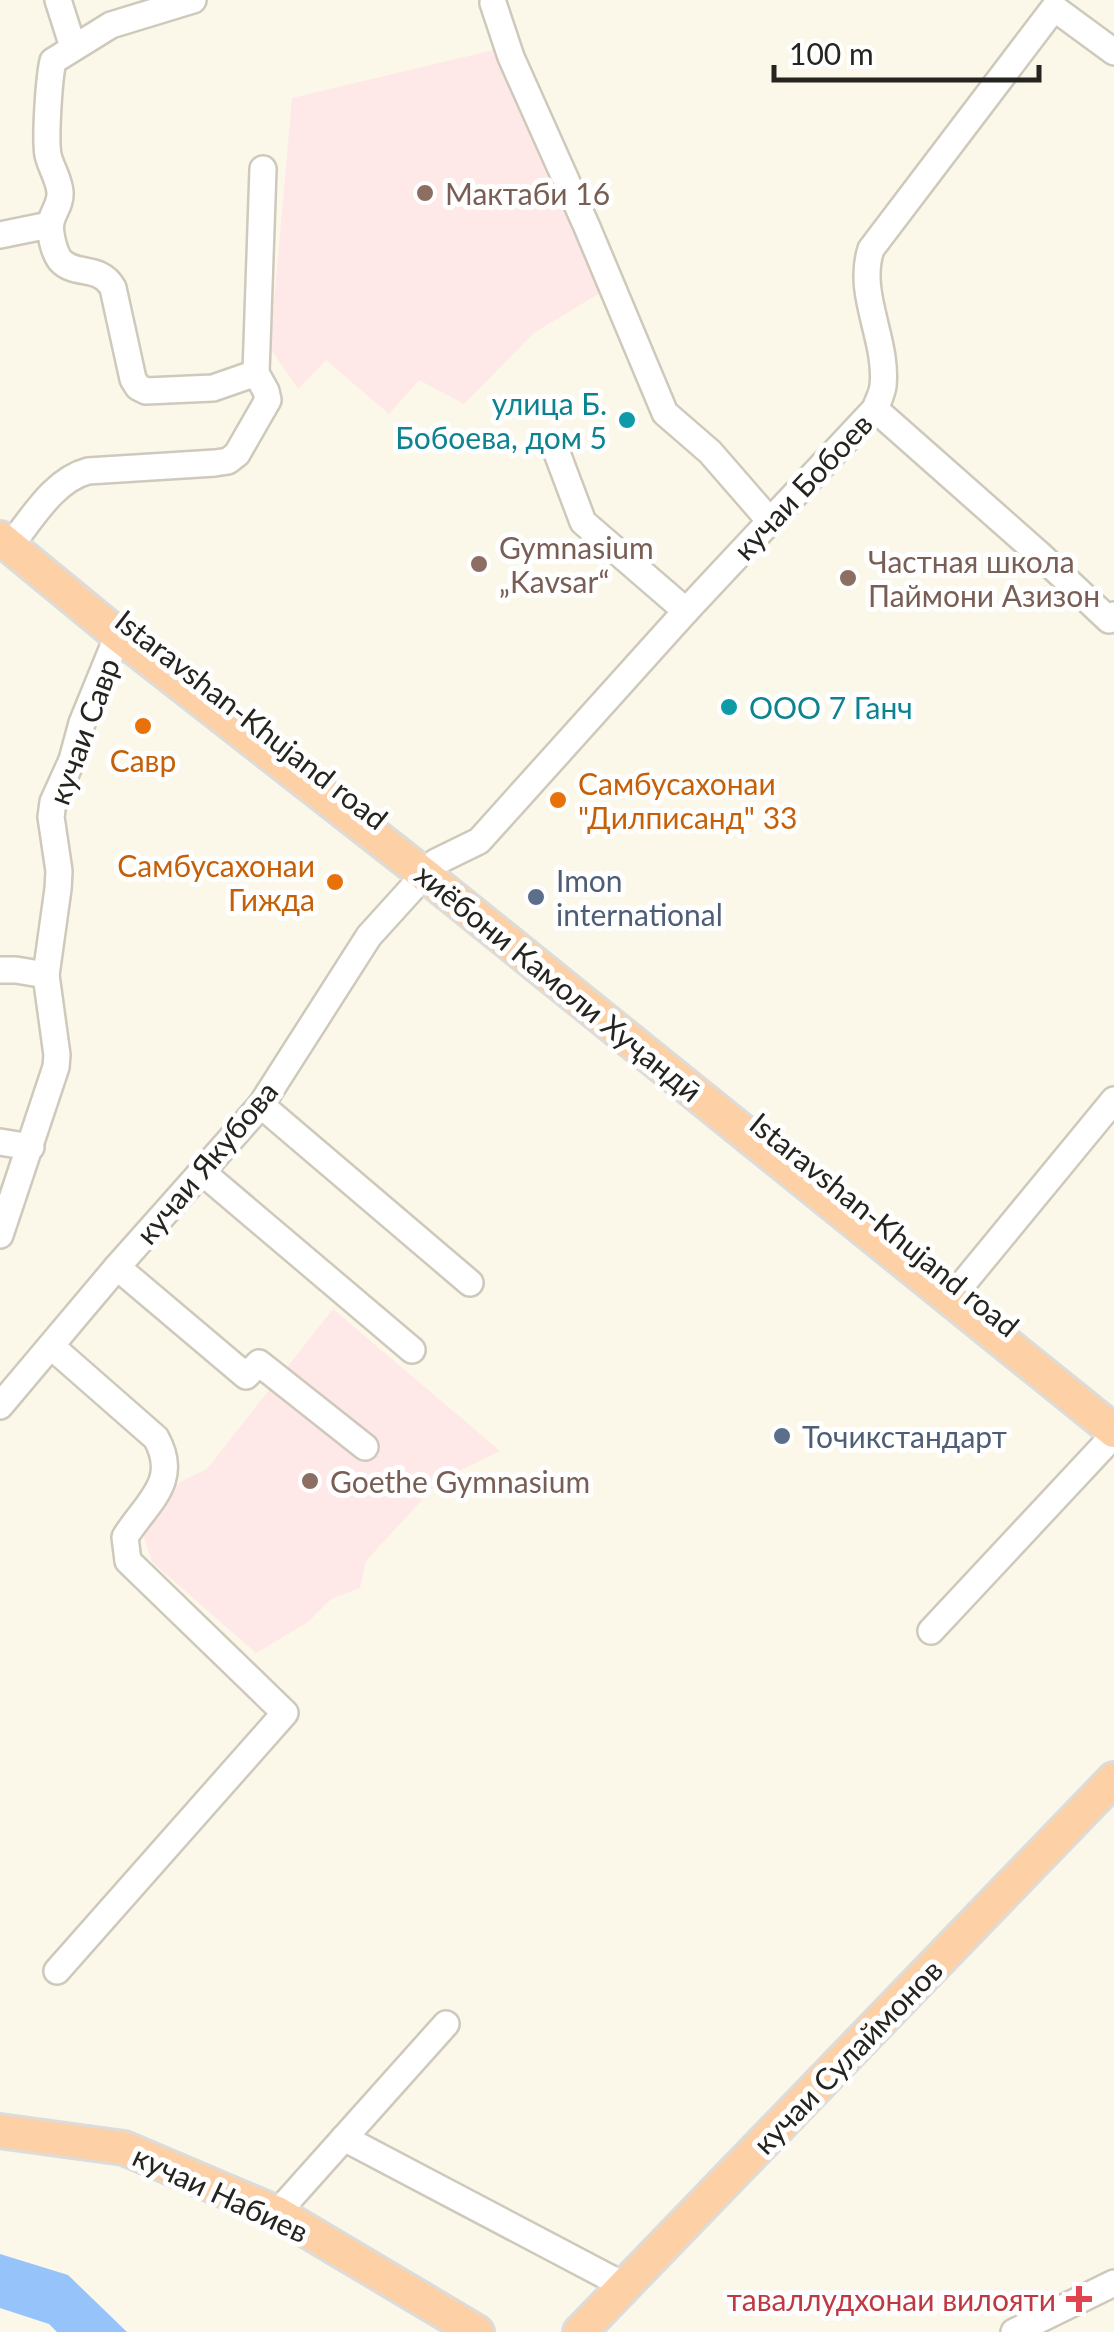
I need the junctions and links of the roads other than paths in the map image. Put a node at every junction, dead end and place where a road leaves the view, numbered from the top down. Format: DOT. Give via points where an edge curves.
graph roads {
  1 [pos="58,0"];
  2 [pos="193,0"];
  3 [pos="493,3"];
  4 [pos="1051,4"];
  5 [pos="73,47"];
  6 [pos="1114,52"];
  7 [pos="263,169"];
  8 [pos="50,226"];
  9 [pos="0,235"];
  10 [pos="256,373"];
  11 [pos="874,408"];
  12 [pos="557,453"];
  13 [pos="770,522"];
  14 [pos="7,529"];
  15 [pos="686,611"];
  16 [pos="1114,615"];
  17 [pos="118,635"];
  18 [pos="431,868"];
  19 [pos="0,970"];
  20 [pos="46,975"];
  21 [pos="261,1105"];
  22 [pos="1109,1118"];
  23 [pos="0,1142"];
  24 [pos="31,1146"];
  25 [pos="202,1172"];
  26 [pos="0,1236"];
  27 [pos="117,1267"];
  28 [pos="470,1283"];
  29 [pos="961,1286"];
  30 [pos="52,1346"];
  31 [pos="412,1350"];
  32 [pos="0,1406"];
  33 [pos="1114,1407"];
  34 [pos="1114,1433"];
  35 [pos="365,1447"];
  36 [pos="931,1631"];
  37 [pos="1114,1779"];
  38 [pos="57,1971"];
  39 [pos="446,2024"];
  40 [pos="0,2131"];
  41 [pos="344,2138"];
  42 [pos="277,2213"];
  43 [pos="1114,2283"];
  44 [pos="625,2286"];
  45 [pos="1061,2322"];
  46 [pos="477,2332"];
  47 [pos="580,2332"];
  48 [pos="1014,2332"];
  1 -- 5 [label="street"];
  2 -- 5 [label="street" via="111,25"];
  3 -- 13 [label="street" via="665,412"];
  4 -- 6 [label="street, кучаи Бобоев"];
  4 -- 11 [label="street, кучаи Бобоев" via="872,249 865,267 883,368"];
  5 -- 8 [label="street" via="51,67 47,150 60,193"];
  7 -- 10 [label="street"];
  8 -- 9 [label="street"];
  8 -- 10 [label="street" via="60,259 98,273 114,288 138,387 213,388"];
  10 -- 14 [label="street" via="268,400 228,461 76,474"];
  11 -- 13 [label="street, кучаи Бобоев"];
  11 -- 16 [label="street" via="1109,620"];
  12 -- 15 [label="street" via="583,522"];
  13 -- 15 [label="street, кучаи Бобоев"];
  14 -- 17 [label="main road, хиёбони Камоли Хуҷандӣ"];
  14 -- 18 [label="main road, Istaravshan-Khujand road"];
  15 -- 18 [label="street, кучаи Бобоев" via="479,841"];
  17 -- 18 [label="main road, хиёбони Камоли Хуҷандӣ"];
  17 -- 20 [label="street, кучаи Савр" via="53,802 59,872"];
  18 -- 21 [label="street, кучаи Якубова" via="369,936"];
  18 -- 29 [label="main road, Istaravshan-Khujand road"];
  18 -- 34 [label="main road, хиёбони Камоли Хуҷандӣ"];
  19 -- 20 [label="street"];
  20 -- 24 [label="street, кучаи Савр" via="56,1067"];
  21 -- 25 [label="street, кучаи Якубова"];
  21 -- 28 [label="street"];
  22 -- 29 [label="street"];
  23 -- 24 [label="street"];
  24 -- 26 [label="street, кучаи Савр"];
  25 -- 27 [label="street, кучаи Якубова"];
  25 -- 31 [label="street"];
  27 -- 30 [label="street, кучаи Якубова"];
  27 -- 35 [label="street" via="246,1376 259,1364"];
  29 -- 33 [label="main road, Istaravshan-Khujand road"];
  30 -- 32 [label="street, кучаи Якубова"];
  30 -- 38 [label="street" via="156,1438 166,1455 165,1480 125,1536 128,1561 285,1713"];
  34 -- 36 [label="street"];
  37 -- 44 [label="main road, кучаи Сулаймонов"];
  39 -- 41 [label="street"];
  40 -- 42 [label="main road, кучаи Набиев" via="124,2148"];
  41 -- 42 [label="street"];
  41 -- 44 [label="street"];
  42 -- 46 [label="main road, кучаи Набиев"];
  43 -- 45 [label="street"];
  44 -- 47 [label="main road, кучаи Сулаймонов"];
  45 -- 48 [label="street"];
}
